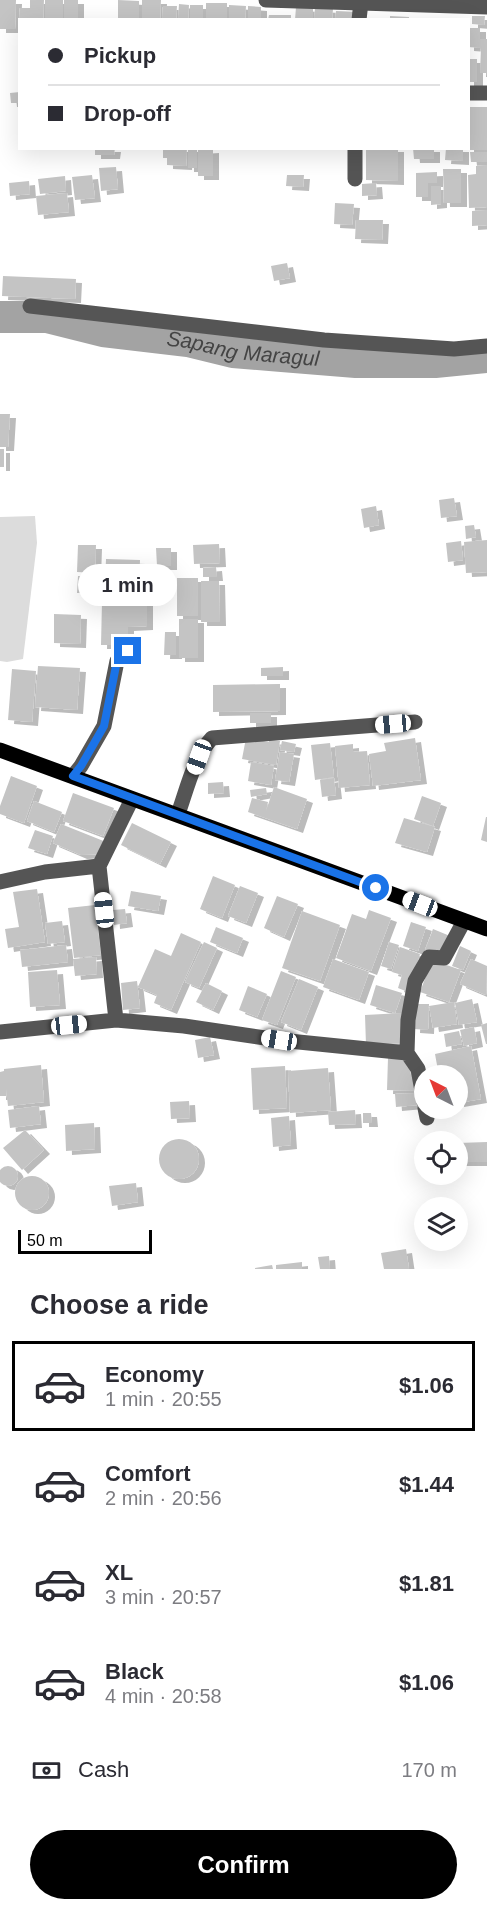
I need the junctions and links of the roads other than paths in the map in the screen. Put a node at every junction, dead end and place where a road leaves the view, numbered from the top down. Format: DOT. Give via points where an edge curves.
graph roads {
  1 [pos="266,0"];
  2 [pos="300,1"];
  3 [pos="361,2"];
  4 [pos="487,7"];
  5 [pos="359,18"];
  6 [pos="470,93"];
  7 [pos="487,93"];
  8 [pos="355,150"];
  9 [pos="355,178"];
  10 [pos="30,306"];
  11 [pos="487,346"];
  12 [pos="128,651"];
  13 [pos="415,722"];
  14 [pos="0,750"];
  15 [pos="73,776"];
  16 [pos="132,799"];
  17 [pos="178,814"];
  18 [pos="99,866"];
  19 [pos="0,882"];
  20 [pos="464,921"];
  21 [pos="487,929"];
  22 [pos="116,1020"];
  23 [pos="0,1032"];
  24 [pos="407,1053"];
  25 [pos="415,1065"];
  1 -- 2 [label="street"];
  2 -- 3 [label="street"];
  3 -- 4 [label="street"];
  3 -- 5 [label="street"];
  6 -- 7 [label="street"];
  8 -- 9 [label="street"];
  10 -- 11 [label="street" via="324,340 454,349"];
  12 -- 15 [label="street" via="117,661 104,726"];
  13 -- 17 [label="street" via="212,738 199,757"];
  14 -- 15 [label="main road"];
  15 -- 16 [label="main road"];
  16 -- 17 [label="main road"];
  16 -- 18 [label="street"];
  17 -- 20 [label="main road"];
  18 -- 19 [label="street"];
  18 -- 22 [label="street"];
  20 -- 21 [label="main road"];
  20 -- 24 [label="street" via="444,958 429,957 415,981"];
  22 -- 23 [label="street"];
  22 -- 24 [label="street"];
  24 -- 25 [label="street"];
}
